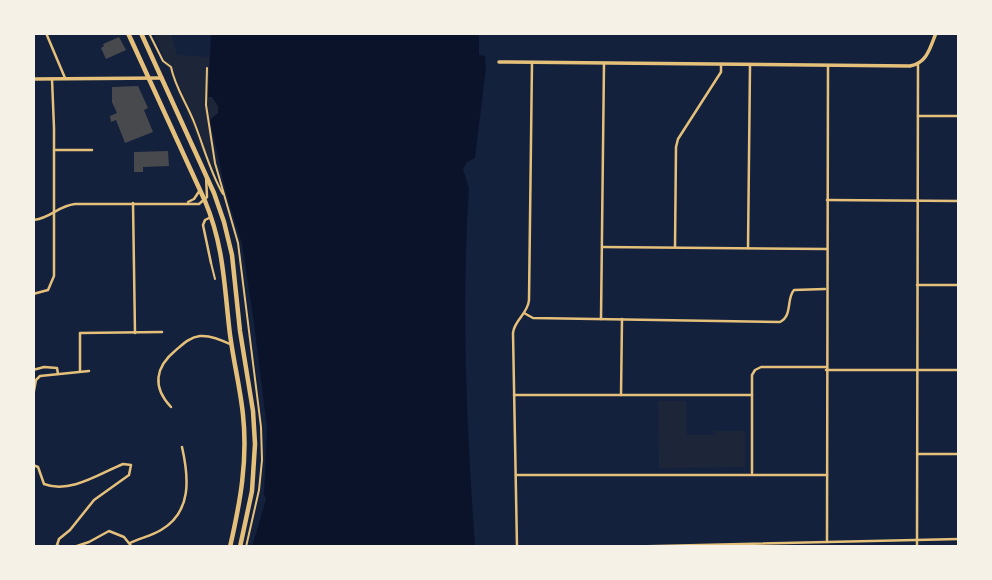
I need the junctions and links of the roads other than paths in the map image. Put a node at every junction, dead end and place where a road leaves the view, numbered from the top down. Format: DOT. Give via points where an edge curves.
graph roads {
  1 [pos="46,33"];
  2 [pos="128,33"];
  3 [pos="141,33"];
  4 [pos="936,33"];
  5 [pos="499,62"];
  6 [pos="532,62"];
  7 [pos="604,63"];
  8 [pos="721,64"];
  9 [pos="750,65"];
  10 [pos="918,65"];
  11 [pos="828,66"];
  12 [pos="149,78"];
  13 [pos="162,78"];
  14 [pos="33,79"];
  15 [pos="52,79"];
  16 [pos="65,79"];
  17 [pos="918,116"];
  18 [pos="959,116"];
  19 [pos="54,150"];
  20 [pos="92,150"];
  21 [pos="206,176"];
  22 [pos="200,190"];
  23 [pos="827,200"];
  24 [pos="205,201"];
  25 [pos="918,201"];
  26 [pos="959,201"];
  27 [pos="188,202"];
  28 [pos="133,203"];
  29 [pos="54,213"];
  30 [pos="211,217"];
  31 [pos="33,220"];
  32 [pos="603,247"];
  33 [pos="675,247"];
  34 [pos="748,248"];
  35 [pos="827,248"];
  36 [pos="211,263"];
  37 [pos="215,279"];
  38 [pos="917,285"];
  39 [pos="959,285"];
  40 [pos="827,289"];
  41 [pos="33,294"];
  42 [pos="524,313"];
  43 [pos="601,319"];
  44 [pos="622,319"];
  45 [pos="162,332"];
  46 [pos="135,333"];
  47 [pos="230,333"];
  48 [pos="220,339"];
  49 [pos="232,345"];
  50 [pos="826,369"];
  51 [pos="917,369"];
  52 [pos="33,370"];
  53 [pos="959,370"];
  54 [pos="80,371"];
  55 [pos="89,371"];
  56 [pos="58,373"];
  57 [pos="513,395"];
  58 [pos="621,395"];
  59 [pos="752,395"];
  60 [pos="33,396"];
  61 [pos="172,407"];
  62 [pos="182,447"];
  63 [pos="917,454"];
  64 [pos="959,454"];
  65 [pos="33,465"];
  66 [pos="752,474"];
  67 [pos="516,475"];
  68 [pos="827,475"];
  69 [pos="959,539"];
  70 [pos="916,540"];
  71 [pos="827,542"];
  72 [pos="131,545"];
  73 [pos="61,547"];
  74 [pos="74,547"];
  75 [pos="230,547"];
  76 [pos="240,547"];
  77 [pos="517,547"];
  78 [pos="615,547"];
  79 [pos="916,547"];
  1 -- 16 [label="street"];
  2 -- 12 [label="highway"];
  3 -- 13 [label="highway"];
  4 -- 10 [label="street" via="926,58"];
  5 -- 6 [label="street"];
  6 -- 7 [label="street"];
  6 -- 42 [label="street" via="529,300"];
  7 -- 8 [label="street"];
  7 -- 32 [label="street"];
  8 -- 9 [label="street"];
  8 -- 33 [label="street" via="721,72 678,139"];
  9 -- 11 [label="street"];
  9 -- 34 [label="street"];
  10 -- 11 [label="street"];
  10 -- 17 [label="street"];
  11 -- 23 [label="street"];
  12 -- 13 [label="street"];
  12 -- 16 [label="street"];
  12 -- 22 [label="highway"];
  13 -- 21 [label="highway"];
  14 -- 15 [label="street"];
  15 -- 16 [label="street"];
  15 -- 19 [label="street"];
  17 -- 18 [label="street"];
  17 -- 25 [label="street"];
  19 -- 20 [label="street"];
  19 -- 29 [label="street"];
  21 -- 24 [label="street"];
  21 -- 76 [label="highway" via="230,244 254,420 253,479"];
  22 -- 24 [label="highway"];
  22 -- 27 [label="street"];
  23 -- 25 [label="street"];
  23 -- 35 [label="street"];
  24 -- 27 [label="street"];
  24 -- 30 [label="highway"];
  25 -- 26 [label="street"];
  25 -- 38 [label="street"];
  27 -- 28 [label="street"];
  28 -- 29 [label="street" via="69,205"];
  28 -- 46 [label="street"];
  29 -- 31 [label="street"];
  29 -- 41 [label="street" via="50,288"];
  30 -- 36 [label="street" via="203,225"];
  30 -- 47 [label="highway" via="224,265"];
  32 -- 33 [label="street"];
  32 -- 43 [label="street"];
  33 -- 34 [label="street"];
  34 -- 35 [label="street"];
  35 -- 40 [label="street"];
  36 -- 37 [label="lane"];
  38 -- 39 [label="street"];
  38 -- 51 [label="street"];
  40 -- 44 [label="street" via="794,290 787,316 780,322"];
  40 -- 50 [label="street"];
  42 -- 43 [label="street" via="533,318"];
  42 -- 57 [label="street" via="513,329"];
  43 -- 44 [label="street"];
  44 -- 58 [label="street"];
  45 -- 46 [label="street"];
  46 -- 54 [label="street" via="80,333"];
  47 -- 48 [label="street"];
  47 -- 49 [label="highway"];
  48 -- 49 [label="street"];
  48 -- 61 [label="street" via="193,338 163,361 159,388"];
  49 -- 75 [label="highway" via="245,452"];
  50 -- 51 [label="street"];
  50 -- 59 [label="street" via="761,367 752,375"];
  50 -- 68 [label="street"];
  51 -- 53 [label="street"];
  51 -- 63 [label="street"];
  52 -- 56 [label="street" via="51,366"];
  54 -- 55 [label="street"];
  54 -- 56 [label="street"];
  56 -- 60 [label="street" via="38,377"];
  57 -- 58 [label="street"];
  57 -- 67 [label="street"];
  58 -- 59 [label="street"];
  59 -- 66 [label="street"];
  62 -- 72 [label="street" via="187,477 180,512 160,531"];
  63 -- 64 [label="street"];
  63 -- 70 [label="street"];
  65 -- 73 [label="street" via="43,483 59,486 131,465 129,475 94,500 59,538"];
  66 -- 67 [label="street"];
  66 -- 68 [label="street"];
  67 -- 77 [label="street"];
  68 -- 71 [label="street"];
  69 -- 70 [label="street"];
  70 -- 71 [label="street"];
  70 -- 79 [label="street"];
  71 -- 78 [label="street"];
  72 -- 74 [label="street" via="109,531"];
}
